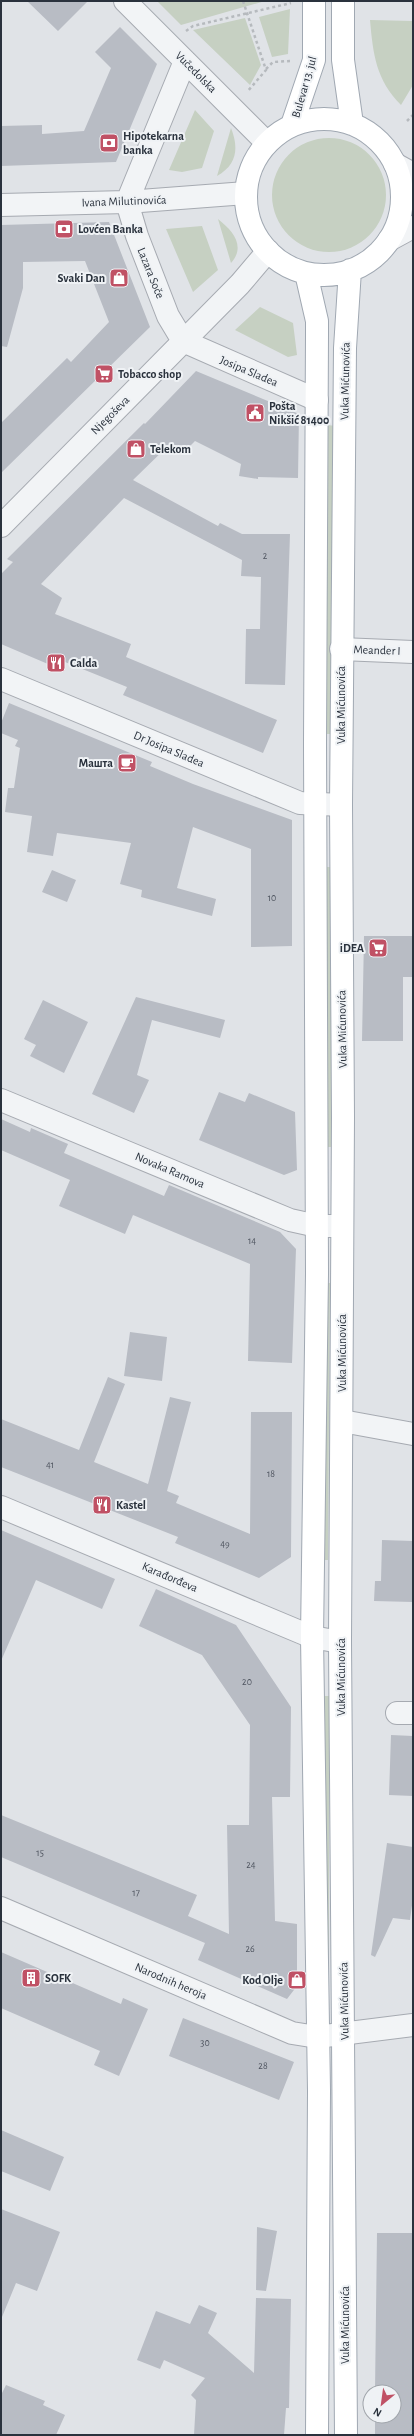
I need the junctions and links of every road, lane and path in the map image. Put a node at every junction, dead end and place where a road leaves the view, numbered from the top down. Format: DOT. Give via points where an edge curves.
graph roads {
  1 [pos="125,1"];
  2 [pos="243,1"];
  3 [pos="343,1"];
  4 [pos="305,2"];
  5 [pos="248,14"];
  6 [pos="182,33"];
  7 [pos="296,60"];
  8 [pos="185,61"];
  9 [pos="266,70"];
  10 [pos="245,95"];
  11 [pos="413,114"];
  12 [pos="407,121"];
  13 [pos="352,124"];
  14 [pos="292,125"];
  15 [pos="267,143"];
  16 [pos="404,169"];
  17 [pos="246,193"];
  18 [pos="127,202"];
  19 [pos="1,205"];
  20 [pos="413,227"];
  21 [pos="389,240"];
  22 [pos="268,251"];
  23 [pos="350,270"];
  24 [pos="306,273"];
  25 [pos="183,341"];
  26 [pos="317,400"];
  27 [pos="1,526"];
  28 [pos="341,649"];
  29 [pos="413,652"];
  30 [pos="1,679"];
  31 [pos="316,804"];
  32 [pos="341,805"];
  33 [pos="1,1100"];
  34 [pos="318,1226"];
  35 [pos="342,1226"];
  36 [pos="342,1421"];
  37 [pos="413,1434"];
  38 [pos="1,1506"];
  39 [pos="312,1637"];
  40 [pos="340,1642"];
  41 [pos="1,1908"];
  42 [pos="413,2025"];
  43 [pos="344,2034"];
  44 [pos="318,2037"];
  45 [pos="317,2435"];
  46 [pos="346,2435"];
  1 -- 8 [label="street, Vučedolska"];
  2 -- 5 [label="path"];
  3 -- 13 [label="main road" via="343,60"];
  4 -- 5 [label="path"];
  4 -- 14 [label="main road, Bulevar 13. jul" via="314,60"];
  5 -- 6 [label="path" via="193,26"];
  5 -- 9 [label="path"];
  7 -- 9 [label="path" via="273,62"];
  8 -- 15 [label="street, Vučedolska"];
  8 -- 18 [label="street"];
  9 -- 10 [label="path"];
  11 -- 12 [label="path"];
  13 -- 14 [label="main road" via="332,119"];
  13 -- 16 [label="main road" via="369,134"];
  14 -- 15 [label="main road"];
  15 -- 17 [label="main road" via="256,158 249,175"];
  16 -- 21 [label="main road" via="399,216"];
  17 -- 18 [label="street, Ivana Milutinovića"];
  17 -- 22 [label="main road" via="248,214 255,234"];
  18 -- 19 [label="street, Ivana Milutinovića"];
  18 -- 25 [label="street, Lazara Soče" via="137,236 168,316"];
  20 -- 21 [label="street"];
  21 -- 23 [label="main road" via="372,258"];
  22 -- 24 [label="main road" via="285,265"];
  22 -- 25 [label="street, Njegoševa" via="240,284"];
  23 -- 24 [label="main road" via="328,275"];
  23 -- 28 [label="main road, Vuka Mićunovića" via="345,348"];
  24 -- 26 [label="main road, Vuka Mićunovića" via="317,320"];
  25 -- 26 [label="street, Josipa Sladea"];
  25 -- 27 [label="street, Njegoševa"];
  26 -- 31 [label="main road, Vuka Mićunovića"];
  28 -- 29 [label="street, Meander I"];
  28 -- 32 [label="main road, Vuka Mićunovića"];
  30 -- 31 [label="street, Dr Josipa Sladea" via="300,804"];
  31 -- 32 [label="street, Dr Josipa Sladea"];
  31 -- 34 [label="main road, Vuka Mićunovića"];
  32 -- 35 [label="main road, Vuka Mićunovića"];
  33 -- 34 [label="street, Novaka Ramova" via="290,1220"];
  34 -- 35 [label="street, Novaka Ramova"];
  34 -- 39 [label="main road, Vuka Mićunovića"];
  35 -- 36 [label="main road, Vuka Mićunovića"];
  36 -- 37 [label="street"];
  36 -- 40 [label="main road, Vuka Mićunovića"];
  38 -- 39 [label="street, Karađorđeva"];
  39 -- 40 [label="street, Karađorđeva"];
  39 -- 44 [label="main road, Vuka Mićunovića"];
  40 -- 43 [label="main road, Vuka Mićunovića"];
  41 -- 44 [label="street, Narodnih heroja" via="292,2033"];
  42 -- 43 [label="street, Narodnih heroja"];
  43 -- 44 [label="street, Narodnih heroja"];
  43 -- 46 [label="main road, Vuka Mićunovića"];
  44 -- 45 [label="main road, Vuka Mićunovića"];
}
